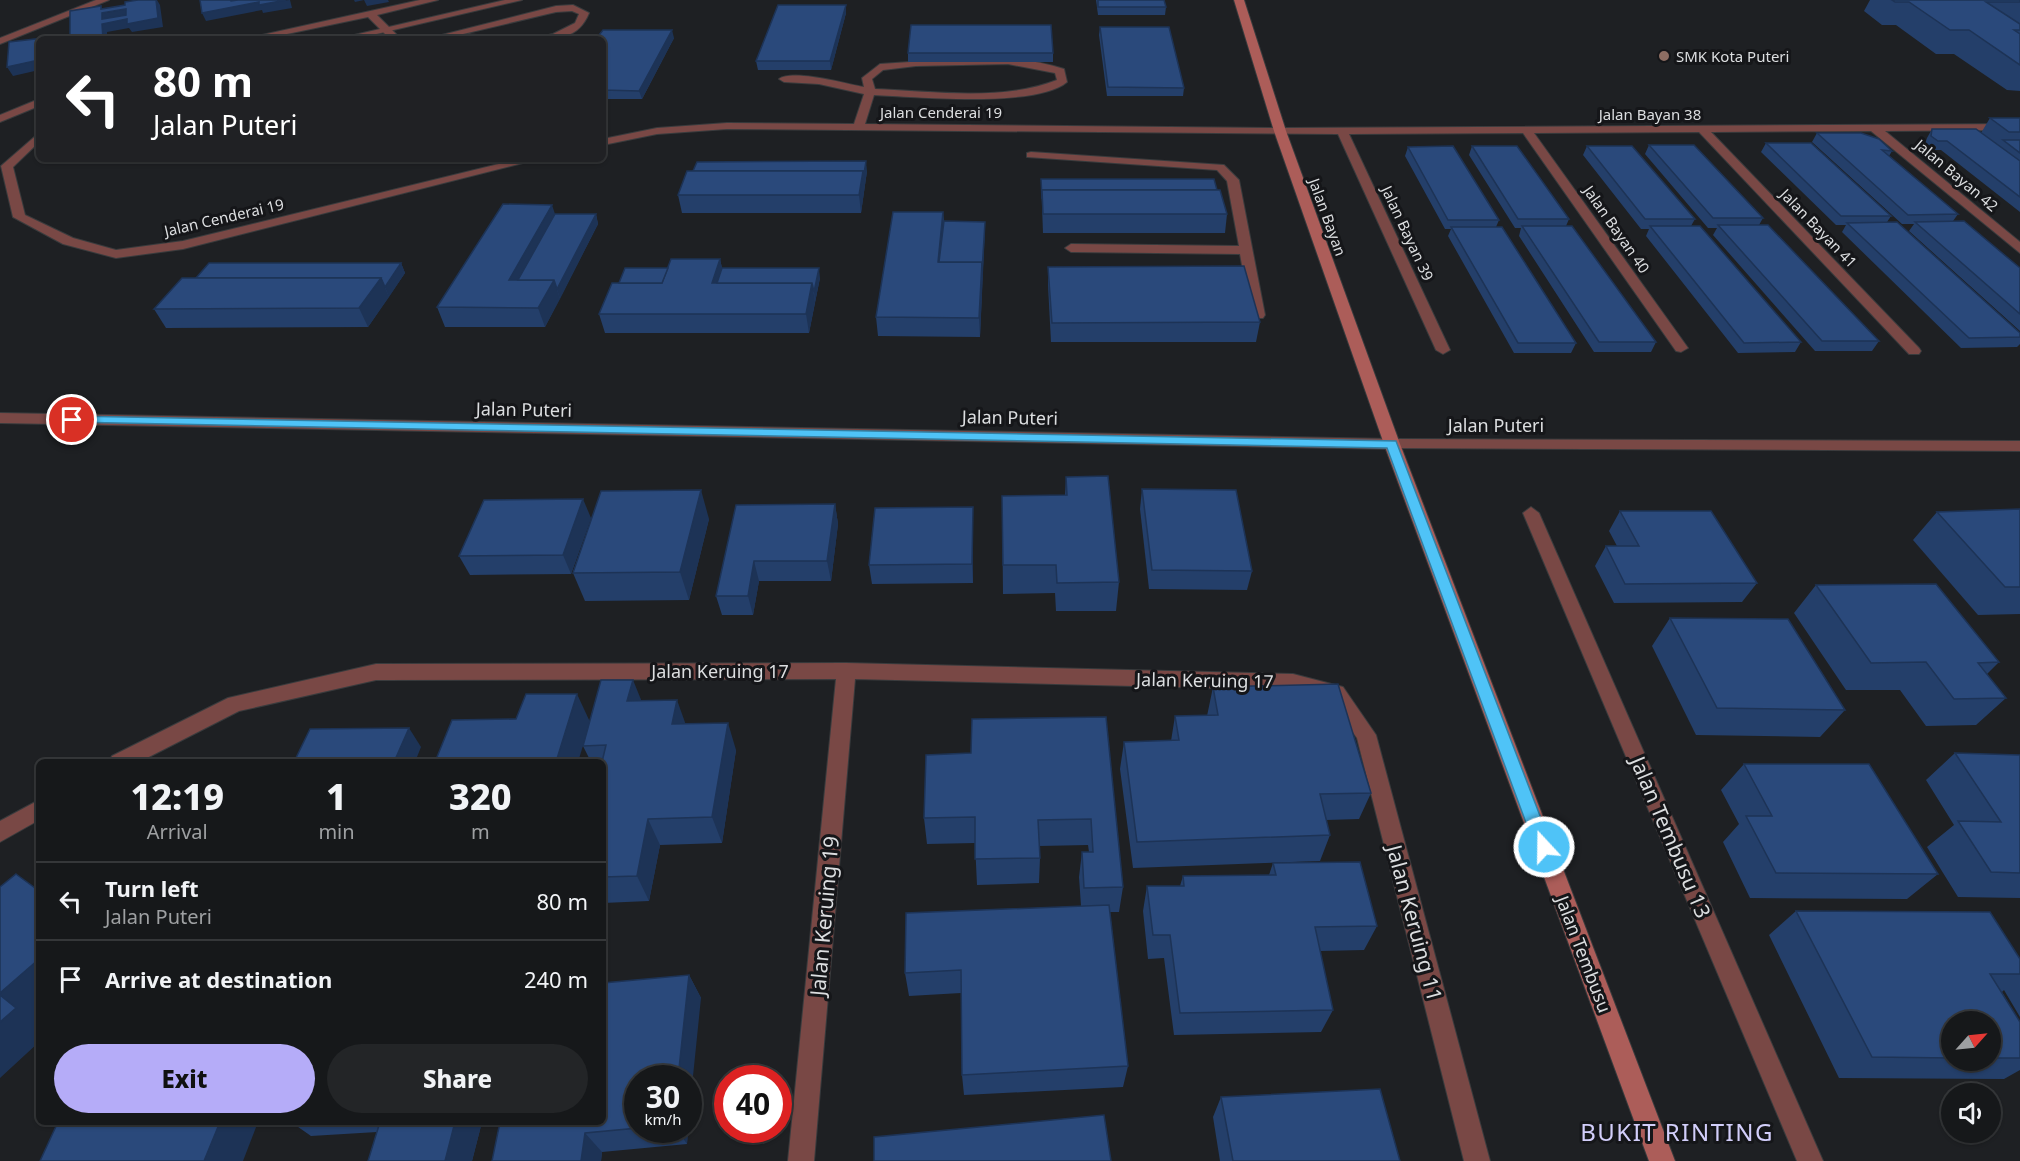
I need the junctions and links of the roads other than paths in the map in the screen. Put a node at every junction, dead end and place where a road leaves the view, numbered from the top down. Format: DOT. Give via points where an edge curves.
graph roads {
  1 [pos="104,0"];
  2 [pos="433,0"];
  3 [pos="517,0"];
  4 [pos="1239,0"];
  5 [pos="371,14"];
  6 [pos="385,30"];
  7 [pos="446,35"];
  8 [pos="264,36"];
  9 [pos="356,36"];
  10 [pos="392,36"];
  11 [pos="442,36"];
  12 [pos="458,36"];
  13 [pos="557,36"];
  14 [pos="0,41"];
  15 [pos="784,79"];
  16 [pos="870,93"];
  17 [pos="36,103"];
  18 [pos="0,119"];
  19 [pos="2020,127"];
  20 [pos="858,128"];
  21 [pos="1701,128"];
  22 [pos="1874,128"];
  23 [pos="1526,129"];
  24 [pos="1342,130"];
  25 [pos="1280,131"];
  26 [pos="36,139"];
  27 [pos="606,141"];
  28 [pos="1031,155"];
  29 [pos="521,162"];
  30 [pos="1071,248"];
  31 [pos="2020,249"];
  32 [pos="1246,250"];
  33 [pos="1258,315"];
  34 [pos="1681,348"];
  35 [pos="1443,350"];
  36 [pos="1914,351"];
  37 [pos="0,418"];
  38 [pos="1392,444"];
  39 [pos="2020,446"];
  40 [pos="1531,513"];
  41 [pos="846,671"];
  42 [pos="1336,693"];
  43 [pos="125,759"];
  44 [pos="36,811"];
  45 [pos="0,832"];
  46 [pos="801,1161"];
  47 [pos="1477,1161"];
  48 [pos="1662,1161"];
  49 [pos="1810,1161"];
  1 -- 14 [label="street"];
  2 -- 5 [label="street"];
  3 -- 6 [label="street"];
  4 -- 25 [label="street, Jalan Bayan"];
  5 -- 6 [label="street"];
  5 -- 8 [label="street"];
  6 -- 9 [label="street"];
  6 -- 10 [label="street"];
  7 -- 11 [label="street"];
  7 -- 12 [label="street"];
  7 -- 13 [label="street" via="555,9 573,8 584,13 579,25"];
  15 -- 16 [label="street" via="819,81"];
  16 -- 16 [label="street" via="867,78 880,68 916,63 1047,66 1060,71 1062,82 1048,90 1021,94"];
  16 -- 20 [label="street"];
  17 -- 18 [label="street"];
  19 -- 22 [label="street, Jalan Bayan 38"];
  20 -- 25 [label="street, Jalan Cenderai 19"];
  20 -- 27 [label="street, Jalan Cenderai 19" via="727,126 657,131"];
  21 -- 22 [label="street, Jalan Bayan 38"];
  21 -- 23 [label="street, Jalan Bayan 38"];
  21 -- 36 [label="street, Jalan Bayan 41"];
  22 -- 31 [label="street, Jalan Bayan 42"];
  23 -- 24 [label="street, Jalan Bayan 38"];
  23 -- 34 [label="street, Jalan Bayan 40"];
  24 -- 25 [label="street, Jalan Bayan 38"];
  24 -- 35 [label="street, Jalan Bayan 39"];
  25 -- 38 [label="street, Jalan Bayan"];
  26 -- 29 [label="street, Jalan Cenderai 19" via="8,166 19,218 68,241 116,255 183,245"];
  28 -- 32 [label="street" via="1220,167 1233,180"];
  30 -- 32 [label="street"];
  32 -- 33 [label="street"];
  37 -- 38 [label="street, Jalan Puteri"];
  38 -- 39 [label="street, Jalan Puteri"];
  38 -- 48 [label="street, Jalan Tembusu"];
  40 -- 49 [label="street, Jalan Tembusu 13"];
  41 -- 42 [label="street, Jalan Keruing 17" via="1293,682"];
  41 -- 43 [label="street, Jalan Keruing 17" via="376,672 235,704"];
  41 -- 46 [label="street, Jalan Keruing 19"];
  42 -- 47 [label="street, Jalan Keruing 11" via="1366,735"];
  44 -- 45 [label="street"];
}
